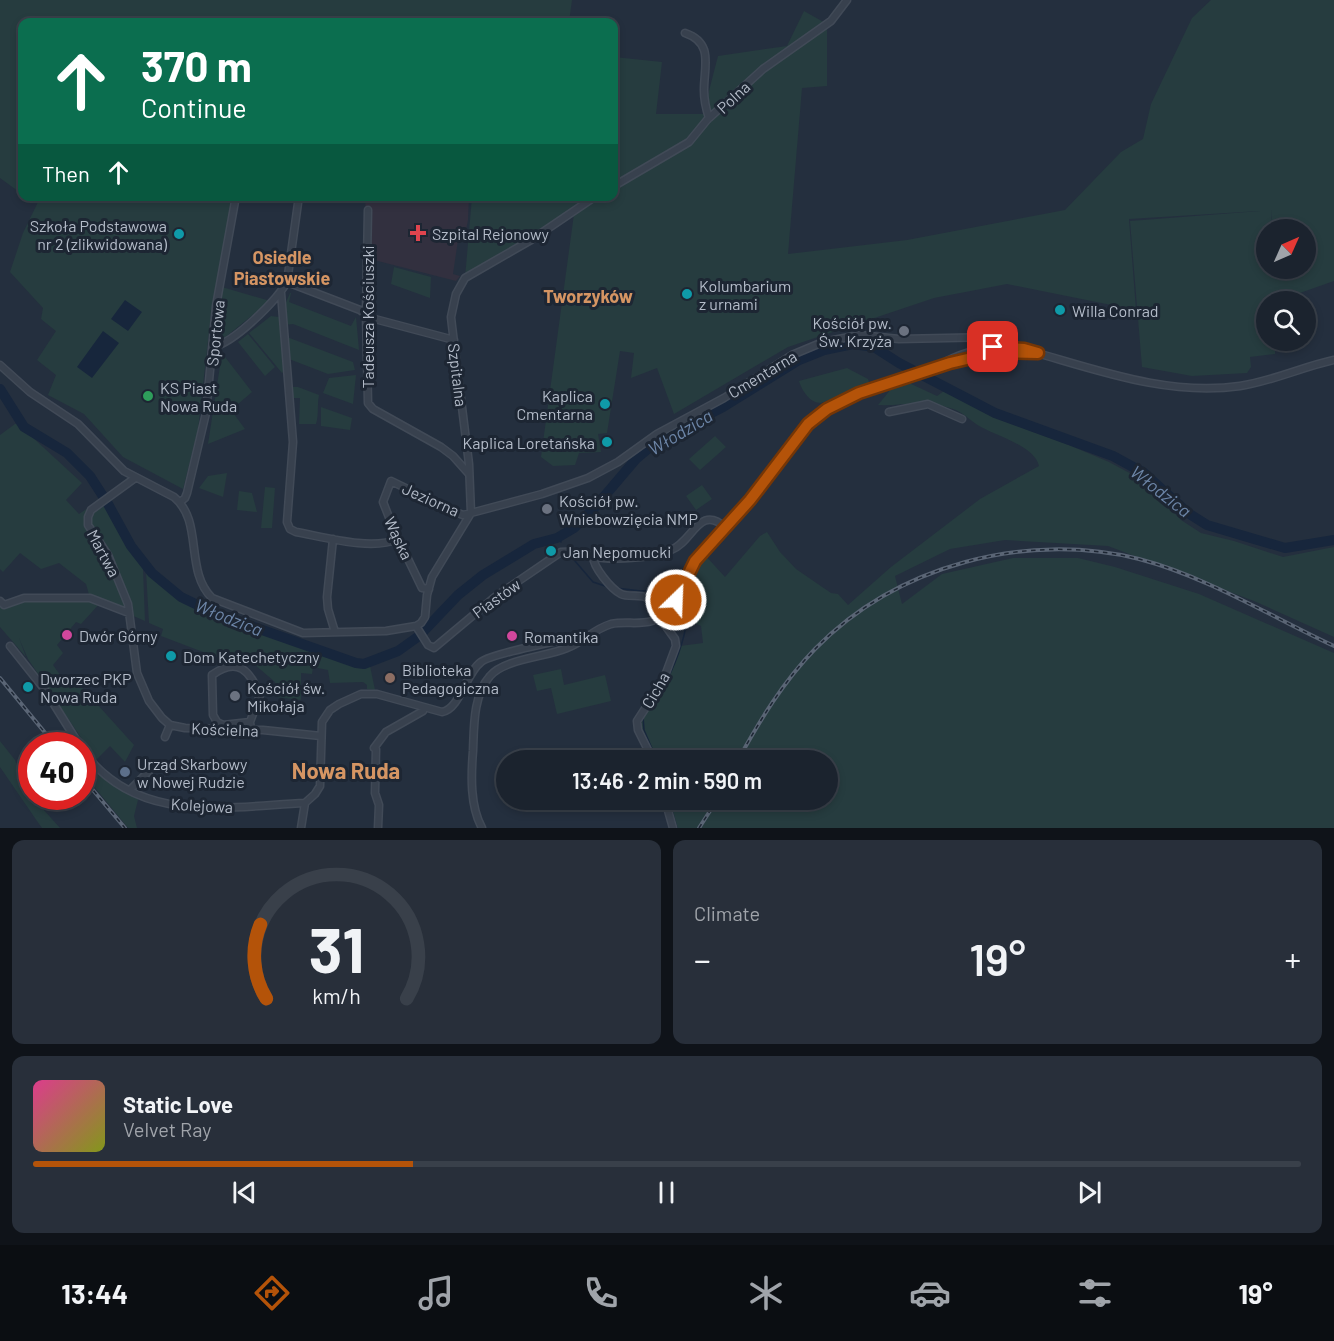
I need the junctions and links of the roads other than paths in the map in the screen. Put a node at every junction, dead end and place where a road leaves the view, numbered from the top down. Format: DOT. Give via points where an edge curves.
graph roads {
  1 [pos="847,0"];
  2 [pos="684,33"];
  3 [pos="709,118"];
  4 [pos="618,184"];
  5 [pos="235,201"];
  6 [pos="298,201"];
  7 [pos="589,201"];
  8 [pos="368,210"];
  9 [pos="287,282"];
  10 [pos="281,293"];
  11 [pos="366,313"];
  12 [pos="968,337"];
  13 [pos="454,340"];
  14 [pos="213,347"];
  15 [pos="1024,349"];
  16 [pos="972,352"];
  17 [pos="1038,353"];
  18 [pos="1334,360"];
  19 [pos="950,363"];
  20 [pos="0,365"];
  21 [pos="936,368"];
  22 [pos="889,412"];
  23 [pos="962,419"];
  24 [pos="470,475"];
  25 [pos="135,478"];
  26 [pos="391,481"];
  27 [pos="180,502"];
  28 [pos="471,513"];
  29 [pos="726,528"];
  30 [pos="333,539"];
  31 [pos="398,539"];
  32 [pos="596,556"];
  33 [pos="429,589"];
  34 [pos="0,601"];
  35 [pos="129,613"];
  36 [pos="417,628"];
  37 [pos="335,632"];
  38 [pos="586,637"];
  39 [pos="10,646"];
  40 [pos="423,711"];
  41 [pos="250,722"];
  42 [pos="170,724"];
  43 [pos="251,730"];
  44 [pos="71,732"];
  45 [pos="165,736"];
  46 [pos="321,736"];
  47 [pos="648,750"];
  48 [pos="96,766"];
  49 [pos="150,770"];
  50 [pos="130,790"];
  51 [pos="305,803"];
  52 [pos="668,810"];
  53 [pos="301,828"];
  54 [pos="378,828"];
  55 [pos="482,828"];
  56 [pos="673,828"];
  1 -- 3 [label="street, Polna" via="833,19 762,69"];
  2 -- 3 [label="street" via="695,37 704,48"];
  3 -- 4 [label="street, Polna" via="689,142"];
  5 -- 14 [label="street, Sportowa" via="216,306"];
  6 -- 9 [label="street"];
  7 -- 13 [label="street, Szpitalna" via="465,278 452,310"];
  8 -- 11 [label="street, Tadeusza Kościuszki"];
  9 -- 10 [label="street"];
  9 -- 11 [label="street"];
  10 -- 14 [label="street" via="226,341"];
  10 -- 30 [label="street" via="293,442 287,522 297,532"];
  11 -- 13 [label="street" via="371,318"];
  11 -- 24 [label="street, Tadeusza Kościuszki" via="368,403 441,447"];
  12 -- 15 [label="street, Cmentarna" via="1002,338"];
  12 -- 16 [label="street" via="973,342"];
  12 -- 28 [label="street, Cmentarna" via="899,339 860,335 804,349 588,478 542,495"];
  13 -- 24 [label="street, Szpitalna"];
  14 -- 27 [label="street, Sportowa" via="206,413 187,493"];
  15 -- 16 [label="street" via="993,347"];
  15 -- 17 [label="street"];
  16 -- 19 [label="street"];
  16 -- 21 [label="street"];
  17 -- 18 [label="street" via="1151,383 1204,389 1263,382"];
  17 -- 19 [label="street" via="997,352"];
  19 -- 21 [label="street"];
  20 -- 25 [label="street" via="30,392 78,424"];
  21 -- 29 [label="street" via="842,400 814,419"];
  22 -- 23 [label="street" via="928,404"];
  24 -- 28 [label="street"];
  25 -- 27 [label="street"];
  25 -- 35 [label="street, Martwa" via="97,505 88,517 88,525 114,567"];
  26 -- 28 [label="street, Jeziorna" via="453,511"];
  26 -- 31 [label="street, Wąska" via="383,502"];
  27 -- 37 [label="street" via="189,518 198,578 212,598 303,633"];
  28 -- 33 [label="street"];
  29 -- 32 [label="street" via="705,520 672,550 633,557"];
  29 -- 38 [label="street, bridge" via="695,561 673,604 652,621 610,625"];
  30 -- 31 [label="street" via="377,544"];
  30 -- 37 [label="street" via="327,597"];
  31 -- 33 [label="street, Wąska" via="422,588"];
  32 -- 36 [label="street, Piastów" via="561,552 495,597 434,648"];
  32 -- 47 [label="street, Cicha" via="593,562 597,570 621,594 647,597 675,639 663,681 638,721"];
  33 -- 36 [label="street" via="425,616"];
  34 -- 35 [label="street" via="4,605 24,598 90,598"];
  35 -- 42 [label="street, Kościelna" via="137,673 156,711"];
  36 -- 37 [label="street"];
  38 -- 46 [label="street" via="482,661 447,711 377,694 352,697 326,715"];
  38 -- 55 [label="street" via="569,648 496,670 486,681 477,703 472,758 473,798"];
  39 -- 44 [label="street"];
  40 -- 54 [label="street" via="386,732 374,748"];
  41 -- 41 [label="street" via="260,695 253,680 243,668 233,665 220,669 212,675 213,715 223,725"];
  41 -- 43 [label="street"];
  42 -- 43 [label="street, Kościelna" via="205,730"];
  42 -- 45 [label="street"];
  43 -- 46 [label="street, Kościelna"];
  46 -- 51 [label="street" via="320,786"];
  48 -- 50 [label="street, Kolejowa" via="107,778"];
  49 -- 50 [label="street"];
  50 -- 51 [label="street, Kolejowa" via="180,807"];
  51 -- 53 [label="street"];
  52 -- 56 [label="street"];
}
